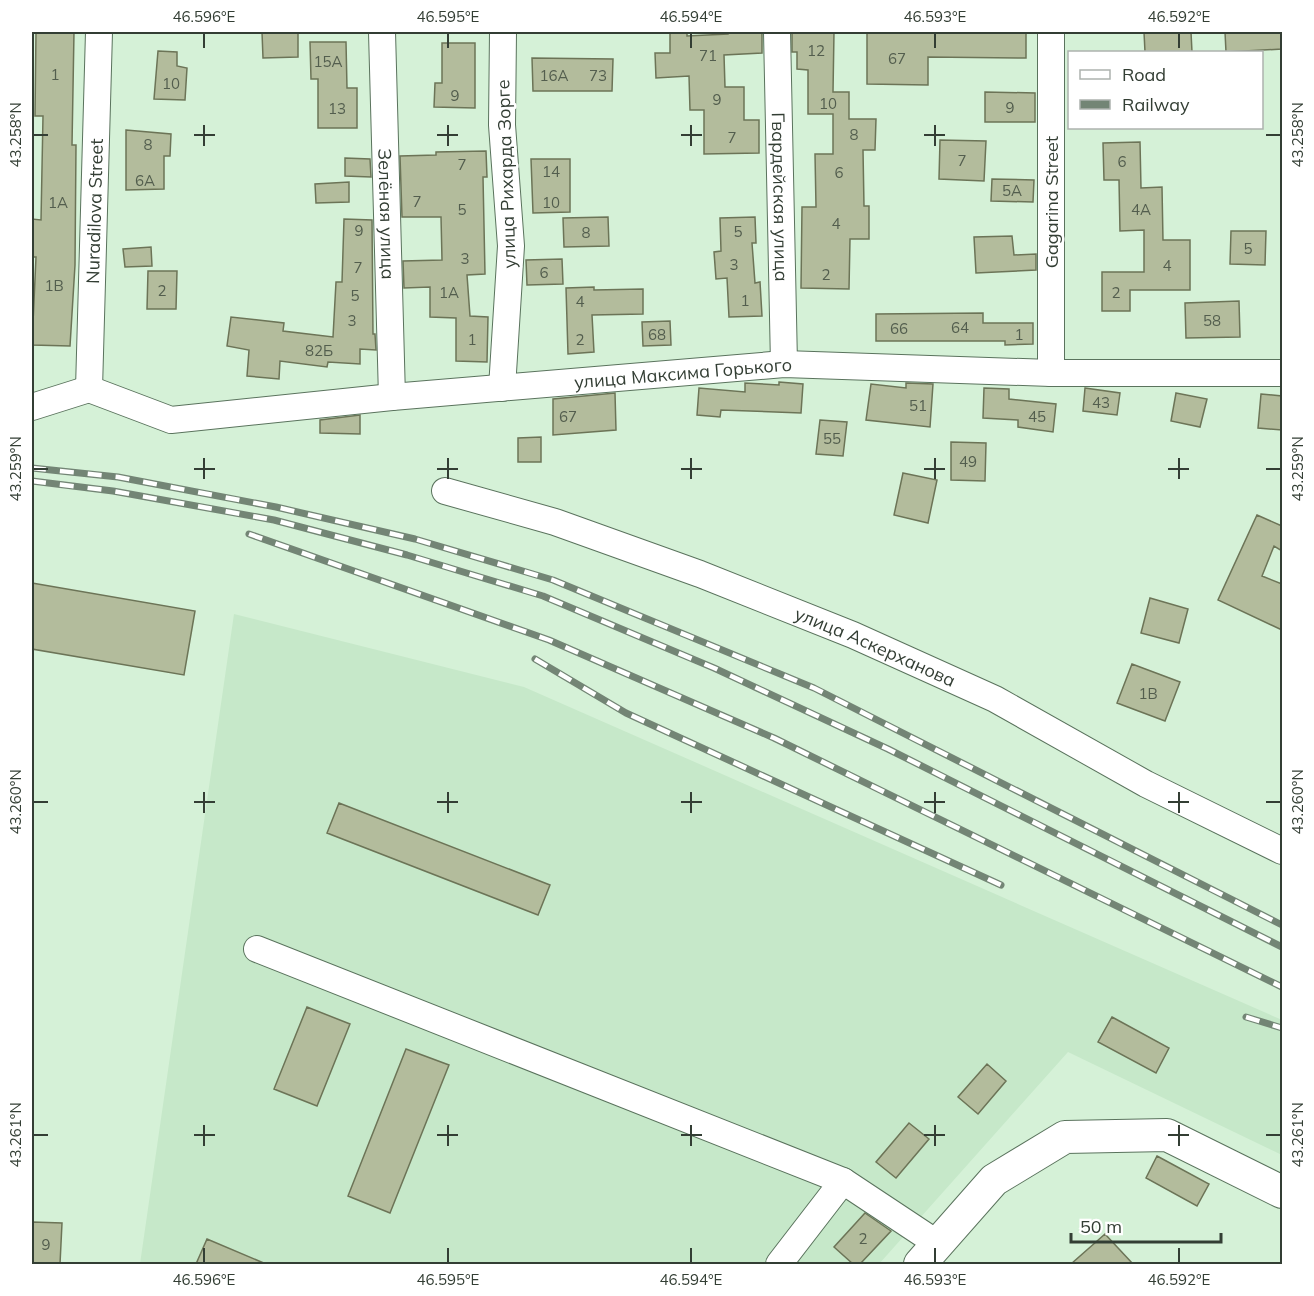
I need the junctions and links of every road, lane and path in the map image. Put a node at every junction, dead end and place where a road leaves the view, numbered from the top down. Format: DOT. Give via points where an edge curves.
graph roads {
  1 [pos="99,32"];
  2 [pos="382,32"];
  3 [pos="503,32"];
  4 [pos="777,32"];
  5 [pos="1051,32"];
  6 [pos="784,364"];
  7 [pos="1051,373"];
  8 [pos="1282,373"];
  9 [pos="502,388"];
  10 [pos="89,389"];
  11 [pos="392,397"];
  12 [pos="32,407"];
  13 [pos="445,491"];
  14 [pos="1282,851"];
  15 [pos="257,949"];
  16 [pos="843,1181"];
  17 [pos="1282,1192"];
  18 [pos="929,1254"];
  19 [pos="779,1264"];
  1 -- 10 [label="street, Nuradilova Street"];
  2 -- 11 [label="street, Зелёная улица"];
  3 -- 9 [label="street, улица Рихарда Зорге" via="502,125 511,246"];
  4 -- 6 [label="street, Гвардейская улица"];
  5 -- 7 [label="street, Gagarina Street"];
  6 -- 7 [label="street, улица Максима Горького"];
  6 -- 9 [label="street, улица Максима Горького"];
  7 -- 8 [label="street, улица Максима Горького"];
  9 -- 11 [label="street, улица Максима Горького"];
  10 -- 11 [label="street, улица Максима Горького" via="171,420"];
  10 -- 12 [label="street"];
  13 -- 14 [label="street, улица Аскерханова" via="555,522 853,635 995,699 1146,784"];
  15 -- 16 [label="street"];
  16 -- 18 [label="street"];
  16 -- 19 [label="street"];
  17 -- 18 [label="main road" via="1167,1135 1065,1137 994,1180"];
}
